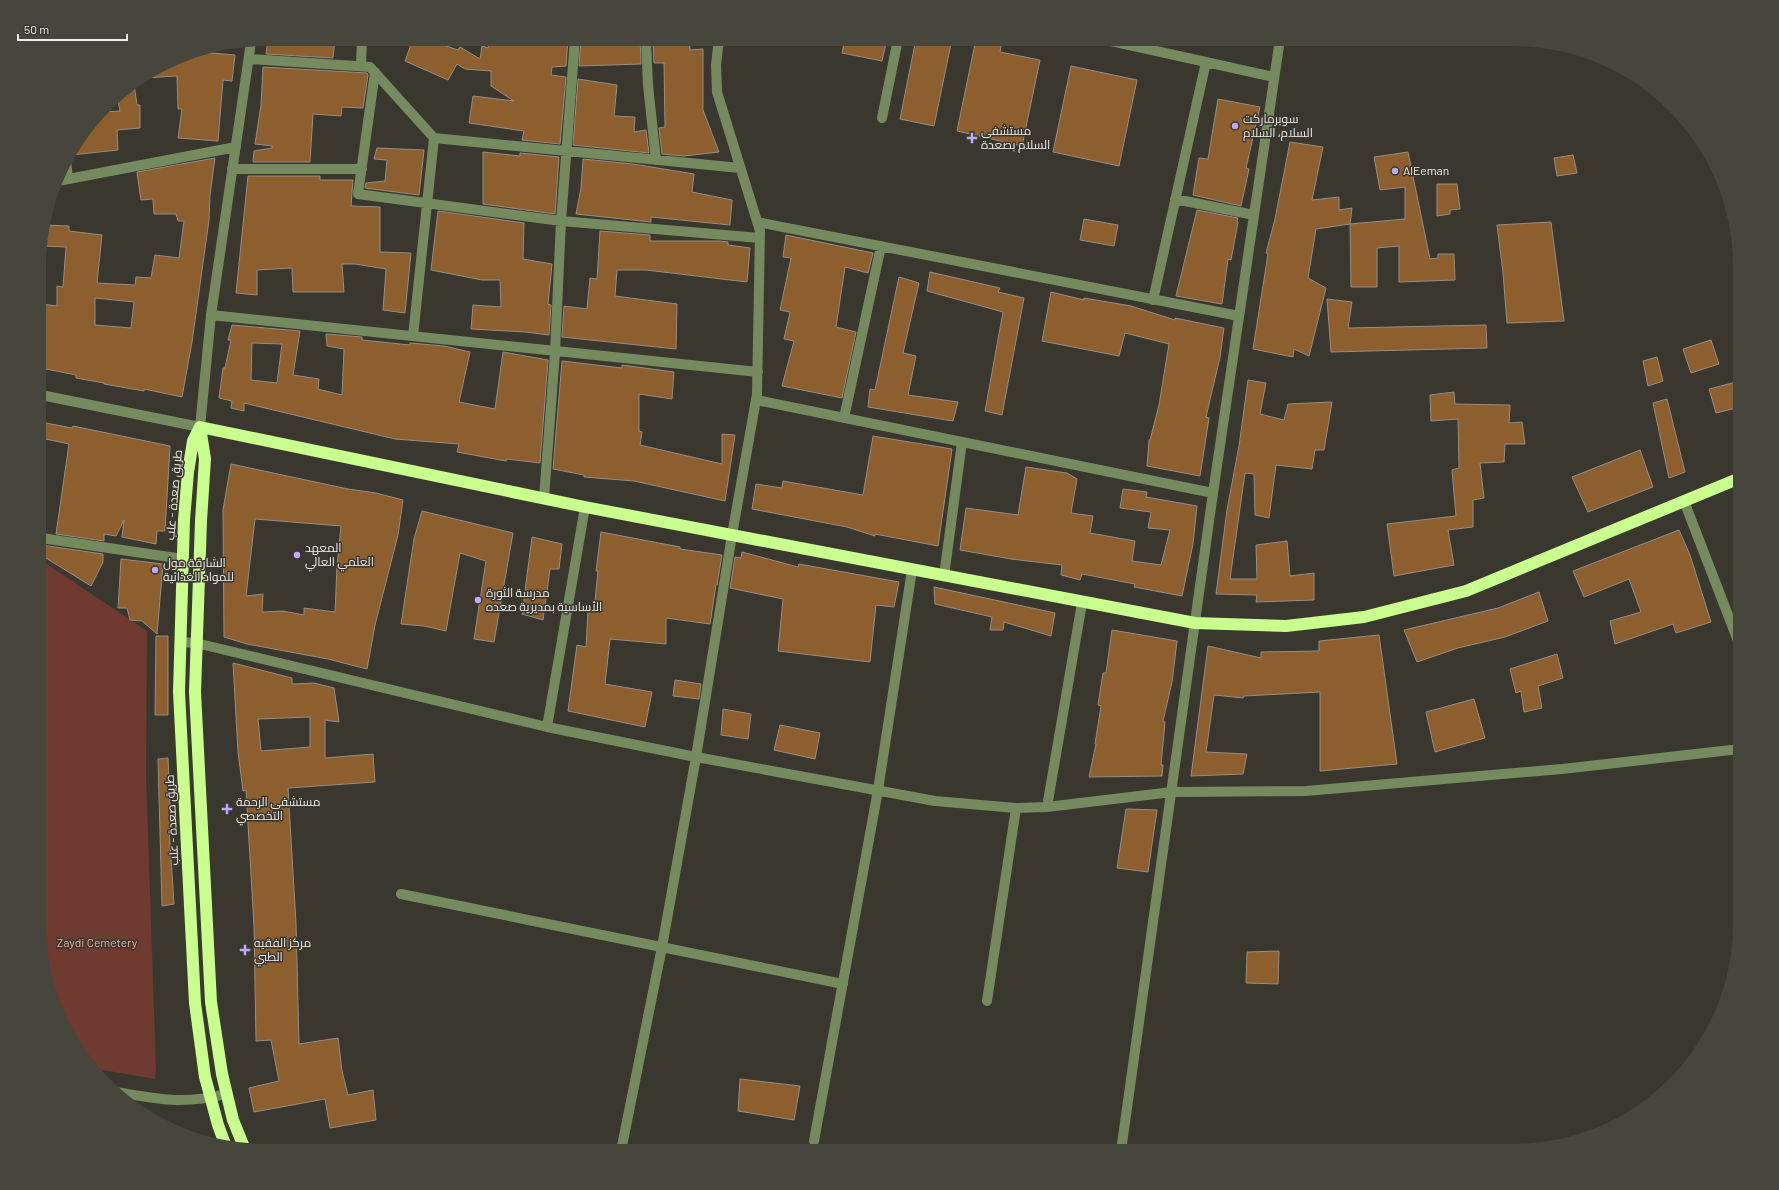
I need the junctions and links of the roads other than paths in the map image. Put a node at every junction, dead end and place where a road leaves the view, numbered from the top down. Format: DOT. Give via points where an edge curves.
graph roads {
  1 [pos="250,46"];
  2 [pos="362,46"];
  3 [pos="574,46"];
  4 [pos="646,46"];
  5 [pos="718,46"];
  6 [pos="897,46"];
  7 [pos="1134,46"];
  8 [pos="1279,46"];
  9 [pos="249,58"];
  10 [pos="1206,62"];
  11 [pos="361,66"];
  12 [pos="375,72"];
  13 [pos="1274,77"];
  14 [pos="882,118"];
  15 [pos="434,138"];
  16 [pos="236,147"];
  17 [pos="566,151"];
  18 [pos="656,160"];
  19 [pos="740,168"];
  20 [pos="232,169"];
  21 [pos="362,169"];
  22 [pos="67,172"];
  23 [pos="68,179"];
  24 [pos="64,180"];
  25 [pos="1175,199"];
  26 [pos="427,203"];
  27 [pos="1254,215"];
  28 [pos="561,221"];
  29 [pos="757,222"];
  30 [pos="760,238"];
  31 [pos="881,246"];
  32 [pos="1154,300"];
  33 [pos="211,315"];
  34 [pos="1239,316"];
  35 [pos="413,336"];
  36 [pos="555,352"];
  37 [pos="758,372"];
  38 [pos="46,396"];
  39 [pos="756,400"];
  40 [pos="844,418"];
  41 [pos="200,427"];
  42 [pos="962,442"];
  43 [pos="1733,481"];
  44 [pos="1213,493"];
  45 [pos="544,498"];
  46 [pos="1684,502"];
  47 [pos="585,507"];
  48 [pos="732,535"];
  49 [pos="46,539"];
  50 [pos="183,559"];
  51 [pos="912,570"];
  52 [pos="944,576"];
  53 [pos="1082,603"];
  54 [pos="1195,623"];
  55 [pos="1733,628"];
  56 [pos="180,642"];
  57 [pos="196,643"];
  58 [pos="547,727"];
  59 [pos="1733,750"];
  60 [pos="696,757"];
  61 [pos="878,790"];
  62 [pos="1172,792"];
  63 [pos="1047,807"];
  64 [pos="1016,808"];
  65 [pos="401,894"];
  66 [pos="662,947"];
  67 [pos="842,984"];
  68 [pos="987,1001"];
  69 [pos="125,1093"];
  70 [pos="226,1094"];
  71 [pos="210,1098"];
  72 [pos="224,1140"];
  73 [pos="814,1141"];
  74 [pos="242,1143"];
  75 [pos="622,1144"];
  76 [pos="1122,1144"];
  1 -- 9 [label="street"];
  2 -- 11 [label="street"];
  3 -- 17 [label="street"];
  4 -- 18 [label="street"];
  5 -- 19 [label="street" via="717,92"];
  6 -- 14 [label="street"];
  7 -- 10 [label="street"];
  8 -- 13 [label="street"];
  9 -- 11 [label="street"];
  9 -- 16 [label="street"];
  10 -- 13 [label="street"];
  10 -- 25 [label="street"];
  11 -- 12 [label="street" via="370,67"];
  12 -- 15 [label="street"];
  12 -- 21 [label="street"];
  13 -- 27 [label="street"];
  15 -- 17 [label="street"];
  15 -- 26 [label="street"];
  16 -- 20 [label="street"];
  16 -- 23 [label="street"];
  17 -- 18 [label="street"];
  17 -- 28 [label="street"];
  18 -- 19 [label="street"];
  19 -- 29 [label="street"];
  20 -- 21 [label="street"];
  20 -- 33 [label="street"];
  21 -- 26 [label="street" via="358,194"];
  22 -- 23 [label="street"];
  23 -- 24 [label="street"];
  25 -- 27 [label="street"];
  25 -- 32 [label="street"];
  26 -- 28 [label="street"];
  26 -- 35 [label="street"];
  27 -- 34 [label="street"];
  28 -- 30 [label="street"];
  28 -- 36 [label="street"];
  29 -- 30 [label="street"];
  29 -- 31 [label="street"];
  30 -- 37 [label="street"];
  31 -- 32 [label="street"];
  31 -- 40 [label="street"];
  32 -- 34 [label="street"];
  33 -- 35 [label="street"];
  33 -- 41 [label="street"];
  34 -- 44 [label="street"];
  35 -- 36 [label="street"];
  36 -- 37 [label="street"];
  36 -- 45 [label="street"];
  37 -- 39 [label="street"];
  38 -- 41 [label="street"];
  39 -- 40 [label="street"];
  39 -- 48 [label="street"];
  40 -- 42 [label="street"];
  41 -- 45 [label="highway"];
  41 -- 50 [label="highway, طريق صعدة - علب" via="193,441 190,456"];
  41 -- 57 [label="highway" via="205,466"];
  42 -- 44 [label="street"];
  42 -- 52 [label="street"];
  43 -- 46 [label="highway"];
  44 -- 54 [label="street"];
  45 -- 47 [label="highway"];
  46 -- 54 [label="highway" via="1466,591 1364,617 1286,626"];
  46 -- 55 [label="street"];
  47 -- 48 [label="highway"];
  47 -- 58 [label="street"];
  48 -- 51 [label="highway"];
  48 -- 60 [label="street"];
  49 -- 50 [label="street"];
  50 -- 56 [label="highway, طريق صعدة - علب"];
  51 -- 52 [label="highway"];
  51 -- 61 [label="street"];
  52 -- 53 [label="highway"];
  53 -- 54 [label="highway"];
  53 -- 63 [label="street"];
  54 -- 62 [label="street"];
  56 -- 57 [label="street"];
  56 -- 71 [label="highway, طريق صعدة - علب" via="179,692 195,1003"];
  57 -- 58 [label="street"];
  57 -- 70 [label="highway" via="195,692 211,1002"];
  58 -- 60 [label="street"];
  59 -- 62 [label="street" via="1562,769 1306,791"];
  60 -- 61 [label="street"];
  60 -- 66 [label="street"];
  61 -- 64 [label="street" via="934,801"];
  61 -- 67 [label="street"];
  62 -- 63 [label="street"];
  62 -- 76 [label="street"];
  63 -- 64 [label="street"];
  64 -- 68 [label="street"];
  65 -- 66 [label="street"];
  66 -- 67 [label="street"];
  66 -- 75 [label="street"];
  67 -- 73 [label="street"];
  69 -- 71 [label="street" via="178,1101"];
  70 -- 71 [label="street"];
  70 -- 74 [label="highway"];
  71 -- 72 [label="highway, طريق صعدة - علب"];
}
